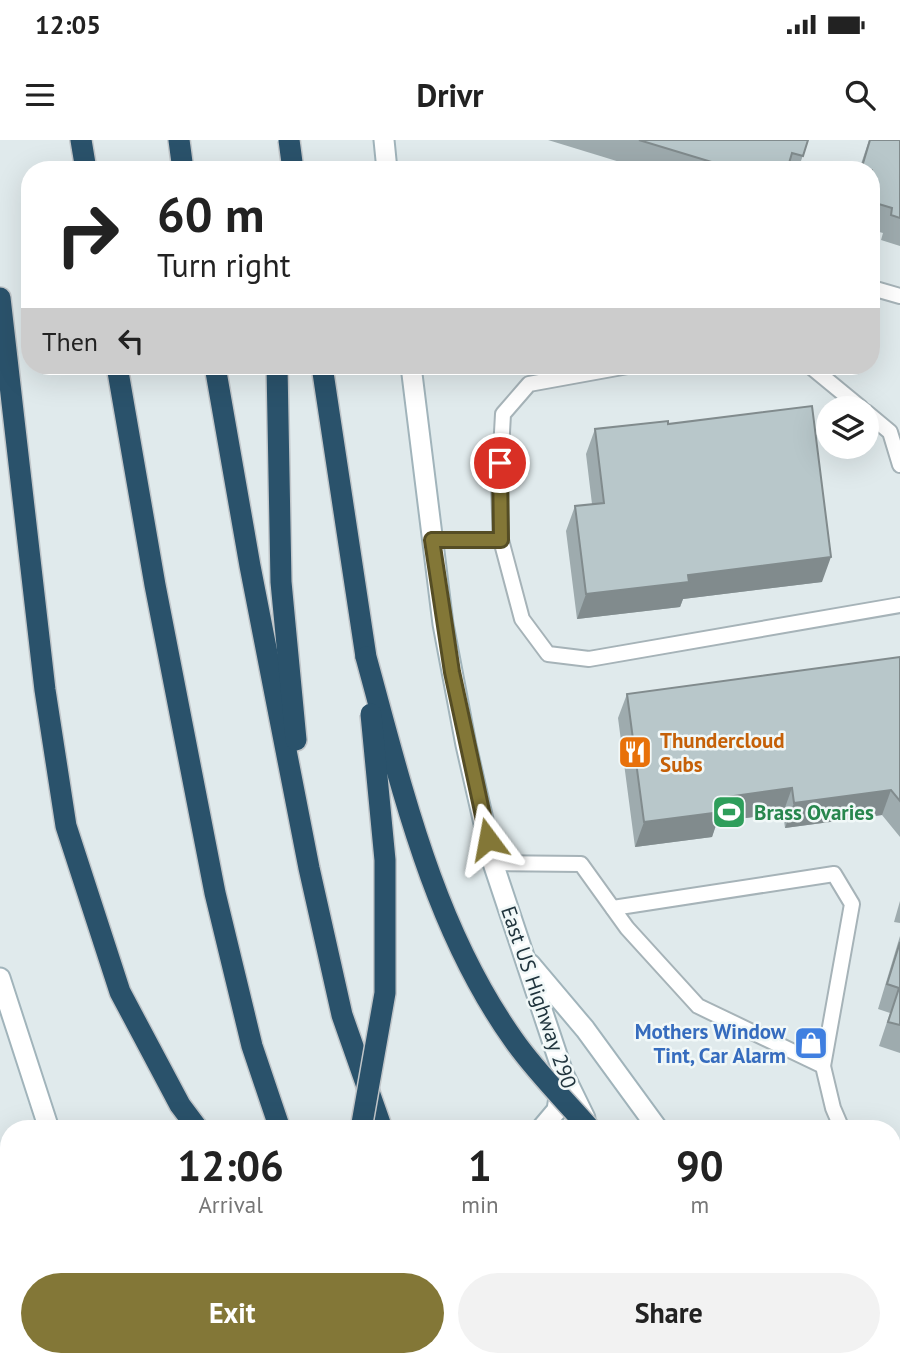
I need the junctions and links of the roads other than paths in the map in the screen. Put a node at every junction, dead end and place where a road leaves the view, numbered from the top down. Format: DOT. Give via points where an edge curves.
graph roads {
  1 [pos="81,140"];
  2 [pos="179,140"];
  3 [pos="289,140"];
  4 [pos="295,140"];
  5 [pos="384,140"];
  6 [pos="84,161"];
  7 [pos="182,161"];
  8 [pos="292,161"];
  9 [pos="294,161"];
  10 [pos="386,161"];
  11 [pos="880,290"];
  12 [pos="900,296"];
  13 [pos="0,298"];
  14 [pos="119,375"];
  15 [pos="217,375"];
  16 [pos="277,375"];
  17 [pos="323,375"];
  18 [pos="412,375"];
  19 [pos="578,375"];
  20 [pos="821,375"];
  21 [pos="846,396"];
  22 [pos="879,423"];
  23 [pos="900,464"];
  24 [pos="432,540"];
  25 [pos="501,540"];
  26 [pos="900,605"];
  27 [pos="366,657"];
  28 [pos="493,863"];
  29 [pos="309,868"];
  30 [pos="613,908"];
  31 [pos="522,954"];
  32 [pos="0,978"];
  33 [pos="823,1066"];
  34 [pos="562,1073"];
  35 [pos="46,1120"];
  36 [pos="191,1120"];
  37 [pos="277,1120"];
  38 [pos="362,1120"];
  39 [pos="379,1120"];
  40 [pos="549,1120"];
  41 [pos="582,1120"];
  42 [pos="586,1120"];
  43 [pos="651,1120"];
  44 [pos="838,1120"];
  1 -- 6 [label="highway"];
  2 -- 7 [label="highway"];
  3 -- 8 [label="highway, bridge"];
  4 -- 9 [label="highway"];
  5 -- 10 [label="main road"];
  11 -- 12 [label="lane"];
  13 -- 36 [label="highway" via="45,690 66,825 120,992"];
  14 -- 37 [label="highway" via="215,892 252,1046"];
  15 -- 29 [label="highway"];
  16 -- 29 [label="highway" via="281,582"];
  17 -- 27 [label="highway"];
  18 -- 24 [label="main road, East US Highway 290"];
  19 -- 25 [label="lane" via="529,384 503,414"];
  20 -- 21 [label="lane"];
  22 -- 23 [label="lane" via="890,432"];
  24 -- 25 [label="lane"];
  24 -- 28 [label="main road, East US Highway 290" via="443,624"];
  25 -- 26 [label="lane" via="522,619 548,654 589,659"];
  27 -- 38 [label="highway, bridge" via="385,860 385,993"];
  27 -- 41 [label="highway, bridge" via="412,822 444,914 483,993 514,1041"];
  28 -- 30 [label="lane" via="581,864"];
  28 -- 31 [label="main road, East US Highway 290"];
  29 -- 39 [label="highway" via="342,1016"];
  30 -- 33 [label="lane" via="698,1006"];
  30 -- 33 [label="lane" via="834,874 852,904"];
  31 -- 34 [label="main road, East US Highway 290"];
  31 -- 43 [label="main road"];
  32 -- 35 [label="main road"];
  33 -- 44 [label="lane"];
  34 -- 40 [label="main road" via="557,1110"];
  34 -- 42 [label="main road, East US Highway 290"];
}
